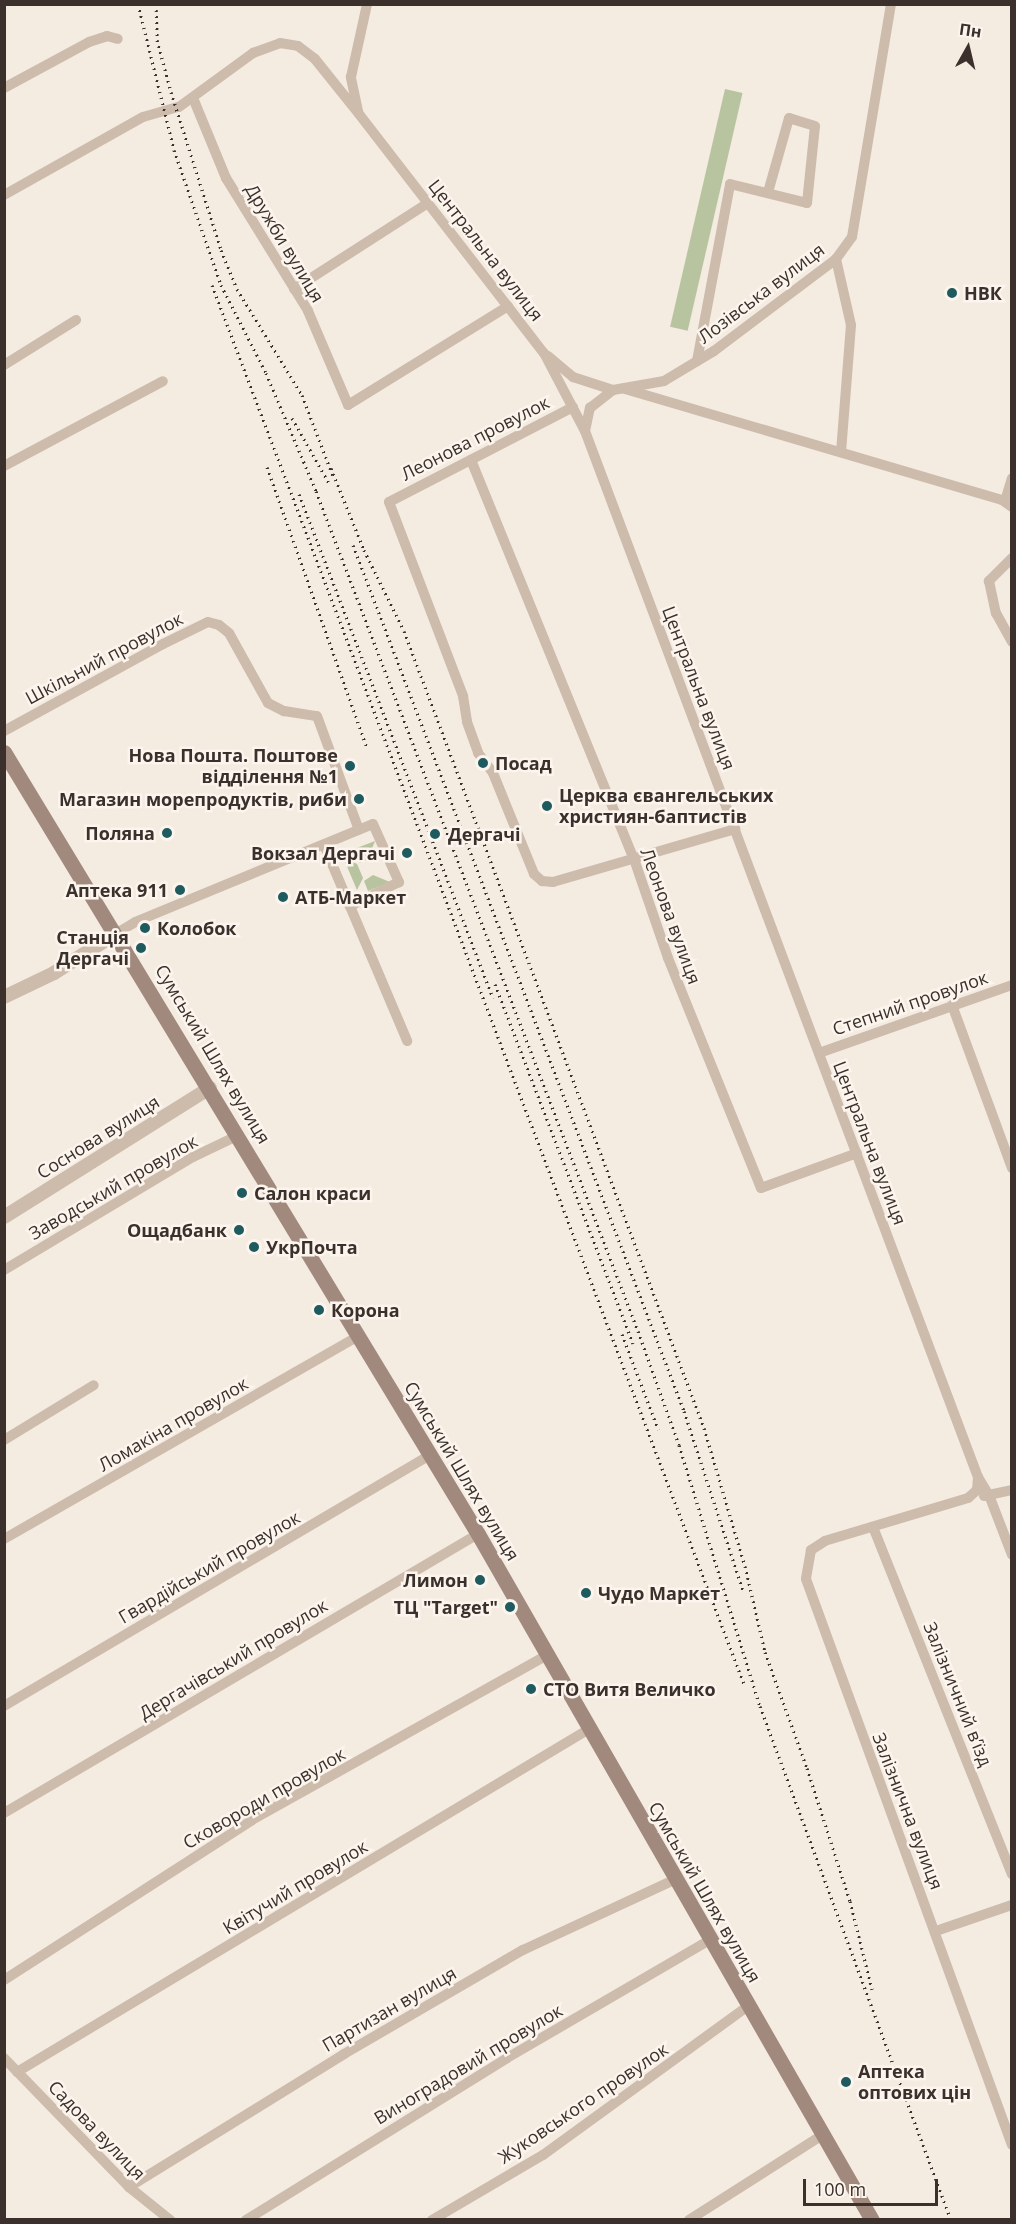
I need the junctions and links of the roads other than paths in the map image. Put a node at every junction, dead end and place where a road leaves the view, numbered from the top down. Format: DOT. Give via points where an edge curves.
graph roads {
  1 [pos="367,4"];
  2 [pos="891,4"];
  3 [pos="118,39"];
  4 [pos="4,88"];
  5 [pos="193,98"];
  6 [pos="359,114"];
  7 [pos="768,192"];
  8 [pos="4,195"];
  9 [pos="428,203"];
  10 [pos="836,259"];
  11 [pos="294,289"];
  12 [pos="508,306"];
  13 [pos="76,320"];
  14 [pos="544,353"];
  15 [pos="697,361"];
  16 [pos="4,365"];
  17 [pos="163,381"];
  18 [pos="618,389"];
  19 [pos="573,407"];
  20 [pos="585,431"];
  21 [pos="841,452"];
  22 [pos="471,460"];
  23 [pos="4,466"];
  24 [pos="1011,478"];
  25 [pos="1008,504"];
  26 [pos="1011,558"];
  27 [pos="1011,642"];
  28 [pos="4,731"];
  29 [pos="4,752"];
  30 [pos="735,829"];
  31 [pos="359,830"];
  32 [pos="324,845"];
  33 [pos="634,860"];
  34 [pos="350,906"];
  35 [pos="117,933"];
  36 [pos="1011,985"];
  37 [pos="4,997"];
  38 [pos="952,1005"];
  39 [pos="407,1041"];
  40 [pos="819,1053"];
  41 [pos="210,1088"];
  42 [pos="239,1135"];
  43 [pos="856,1153"];
  44 [pos="1011,1168"];
  45 [pos="4,1217"];
  46 [pos="4,1270"];
  47 [pos="358,1336"];
  48 [pos="94,1385"];
  49 [pos="4,1440"];
  50 [pos="430,1455"];
  51 [pos="978,1477"];
  52 [pos="1011,1490"];
  53 [pos="989,1495"];
  54 [pos="968,1498"];
  55 [pos="873,1527"];
  56 [pos="478,1534"];
  57 [pos="4,1539"];
  58 [pos="1011,1555"];
  59 [pos="547,1655"];
  60 [pos="4,1707"];
  61 [pos="590,1729"];
  62 [pos="4,1813"];
  63 [pos="1011,1874"];
  64 [pos="676,1879"];
  65 [pos="1011,1905"];
  66 [pos="936,1931"];
  67 [pos="710,1940"];
  68 [pos="4,1980"];
  69 [pos="748,2006"];
  70 [pos="4,2058"];
  71 [pos="17,2072"];
  72 [pos="824,2134"];
  73 [pos="1011,2145"];
  74 [pos="129,2187"];
  75 [pos="170,2220"];
  76 [pos="246,2220"];
  77 [pos="432,2220"];
  78 [pos="689,2220"];
  79 [pos="872,2220"];
  1 -- 6 [label="street" via="351,77"];
  2 -- 10 [label="street, Лозівська вулиця" via="852,237"];
  3 -- 4 [label="street" via="107,36 88,42"];
  5 -- 6 [label="street, Центральна вулиця" via="231,66 280,44 298,46 315,59"];
  5 -- 8 [label="street, Центральна вулиця" via="179,107 142,117"];
  5 -- 11 [label="street, Дружби вулиця" via="226,178"];
  6 -- 9 [label="street, Центральна вулиця"];
  7 -- 7 [label="street" via="807,203 815,126 789,118"];
  7 -- 15 [label="street" via="730,184"];
  9 -- 11 [label="street"];
  9 -- 12 [label="street, Центральна вулиця"];
  10 -- 15 [label="street, Лозівська вулиця"];
  10 -- 21 [label="street" via="851,325"];
  11 -- 12 [label="street, Дружби вулиця" via="308,311 348,405"];
  12 -- 14 [label="street, Центральна вулиця"];
  13 -- 16 [label="street"];
  14 -- 18 [label="street" via="573,377"];
  14 -- 19 [label="street, Центральна вулиця"];
  15 -- 18 [label="street, Лозівська вулиця" via="664,381"];
  17 -- 23 [label="street"];
  18 -- 20 [label="street, Лозівська вулиця" via="590,408"];
  18 -- 21 [label="street"];
  19 -- 20 [label="street, Центральна вулиця"];
  19 -- 22 [label="street, Леонова провулок"];
  20 -- 30 [label="street, Центральна вулиця"];
  21 -- 25 [label="street"];
  22 -- 33 [label="street, Леонова вулиця"];
  22 -- 33 [label="street, Леонова провулок" via="392,498 388,509 463,696 478,753 493,772 534,874 542,881"];
  24 -- 25 [label="street"];
  26 -- 27 [label="street" via="989,581 996,613"];
  28 -- 31 [label="street, Шкільний провулок" via="208,622 219,625 229,633 268,703 284,711 317,716"];
  29 -- 35 [label="main road, Сумський Шлях вулиця"];
  30 -- 33 [label="street"];
  30 -- 40 [label="street, Центральна вулиця"];
  31 -- 32 [label="street"];
  31 -- 34 [label="street" via="374,824 399,882"];
  32 -- 34 [label="street"];
  32 -- 35 [label="street" via="135,921"];
  33 -- 43 [label="street, Леонова вулиця" via="668,958 761,1188"];
  34 -- 39 [label="street"];
  35 -- 37 [label="street" via="54,974"];
  35 -- 41 [label="main road, Сумський Шлях вулиця"];
  36 -- 38 [label="street, Степний провулок"];
  38 -- 40 [label="street, Степний провулок"];
  38 -- 44 [label="street"];
  40 -- 43 [label="street, Центральна вулиця"];
  41 -- 42 [label="main road, Сумський Шлях вулиця"];
  41 -- 45 [label="street, Соснова вулиця"];
  42 -- 46 [label="street, Заводський провулок" via="193,1157"];
  42 -- 47 [label="main road, Сумський Шлях вулиця"];
  43 -- 51 [label="street, Центральна вулиця"];
  47 -- 50 [label="main road, Сумський Шлях вулиця"];
  47 -- 57 [label="street, Ломакіна провулок"];
  48 -- 49 [label="street"];
  50 -- 56 [label="main road, Сумський Шлях вулиця"];
  50 -- 60 [label="street, Гвардійський провулок"];
  51 -- 53 [label="street, Центральна вулиця"];
  51 -- 54 [label="street" via="977,1490"];
  52 -- 53 [label="street"];
  53 -- 54 [label="street"];
  53 -- 58 [label="street, Центральна вулиця"];
  54 -- 55 [label="street"];
  55 -- 63 [label="street, Залізничний в’їзд"];
  55 -- 66 [label="street, Залізнична вулиця" via="825,1541 811,1550 806,1579 813,1607"];
  56 -- 59 [label="main road, Сумський Шлях вулиця"];
  56 -- 62 [label="street, Дергачівський провулок"];
  59 -- 61 [label="main road, Сумський Шлях вулиця"];
  59 -- 68 [label="street, Сковороди провулок" via="252,1820"];
  61 -- 64 [label="main road, Сумський Шлях вулиця"];
  61 -- 71 [label="street, Квітучий провулок"];
  64 -- 67 [label="main road, Сумський Шлях вулиця"];
  64 -- 74 [label="street, Партизан вулиця" via="523,1950 344,2054"];
  65 -- 66 [label="street"];
  66 -- 73 [label="street, Залізнична вулиця"];
  67 -- 69 [label="main road, Сумський Шлях вулиця"];
  67 -- 76 [label="street, Виноградовий провулок" via="507,2058"];
  69 -- 72 [label="main road, Сумський Шлях вулиця"];
  69 -- 77 [label="street, Жуковського провулок" via="543,2155"];
  70 -- 71 [label="street, Садова вулиця"];
  71 -- 74 [label="street, Садова вулиця"];
  72 -- 78 [label="street"];
  72 -- 79 [label="main road, Сумський Шлях вулиця"];
  74 -- 75 [label="street, Садова вулиця"];
}
